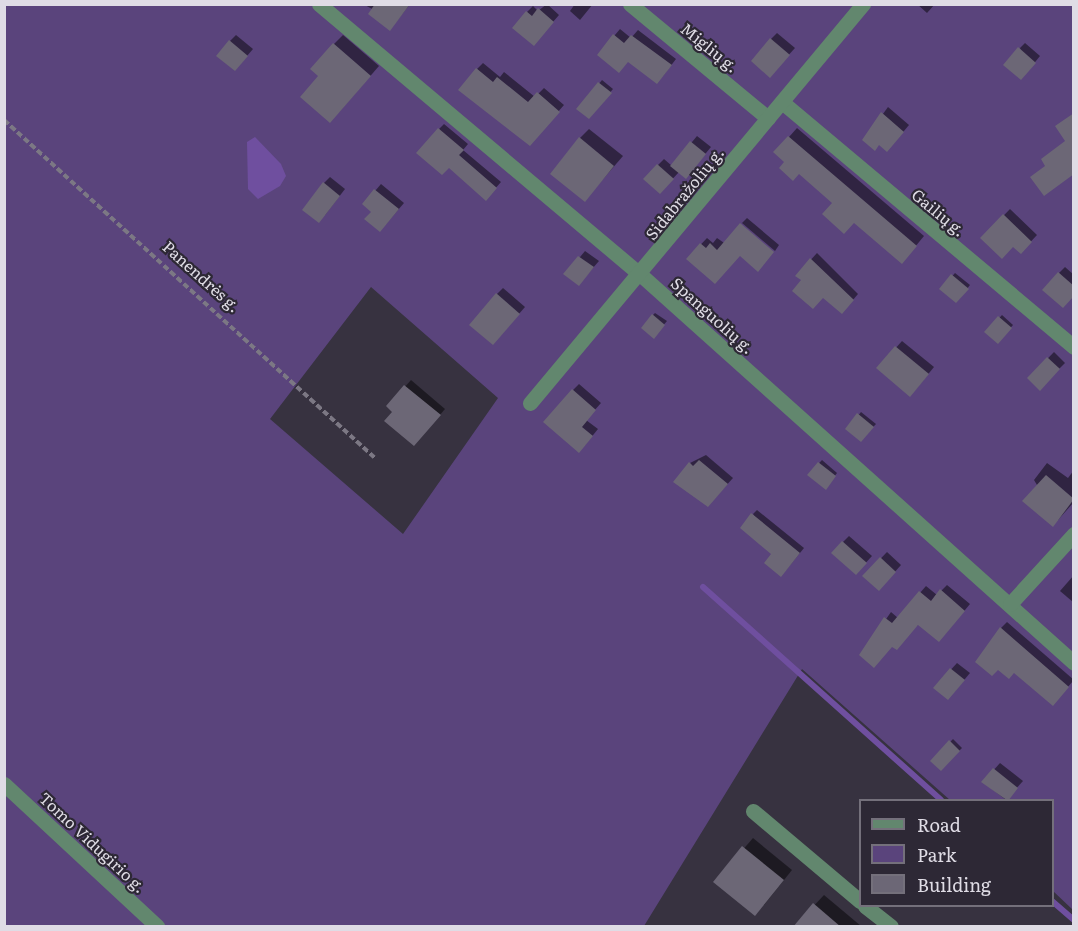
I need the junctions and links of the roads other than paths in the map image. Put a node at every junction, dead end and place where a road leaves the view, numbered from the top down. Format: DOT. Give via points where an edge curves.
graph roads {
  1 [pos="319,4"];
  2 [pos="630,4"];
  3 [pos="863,4"];
  4 [pos="782,102"];
  5 [pos="768,118"];
  6 [pos="641,275"];
  7 [pos="1074,347"];
  8 [pos="530,403"];
  9 [pos="1074,534"];
  10 [pos="1010,604"];
  11 [pos="1074,663"];
  12 [pos="4,784"];
  13 [pos="753,811"];
  14 [pos="859,899"];
  15 [pos="867,907"];
  16 [pos="157,927"];
  17 [pos="891,927"];
  1 -- 6 [label="street, Spanguolių g."];
  2 -- 5 [label="street, Miglių g."];
  3 -- 4 [label="street, Sidabražolių g."];
  4 -- 5 [label="street, Sidabražolių g."];
  4 -- 7 [label="street, Gailių g."];
  5 -- 6 [label="street, Sidabražolių g."];
  6 -- 8 [label="street, Sidabražolių g."];
  6 -- 10 [label="street, Spanguolių g."];
  9 -- 10 [label="street"];
  10 -- 11 [label="street, Spanguolių g."];
  12 -- 16 [label="street, Tomo Vidugirio g."];
  13 -- 14 [label="street"];
  15 -- 17 [label="street"];
}
